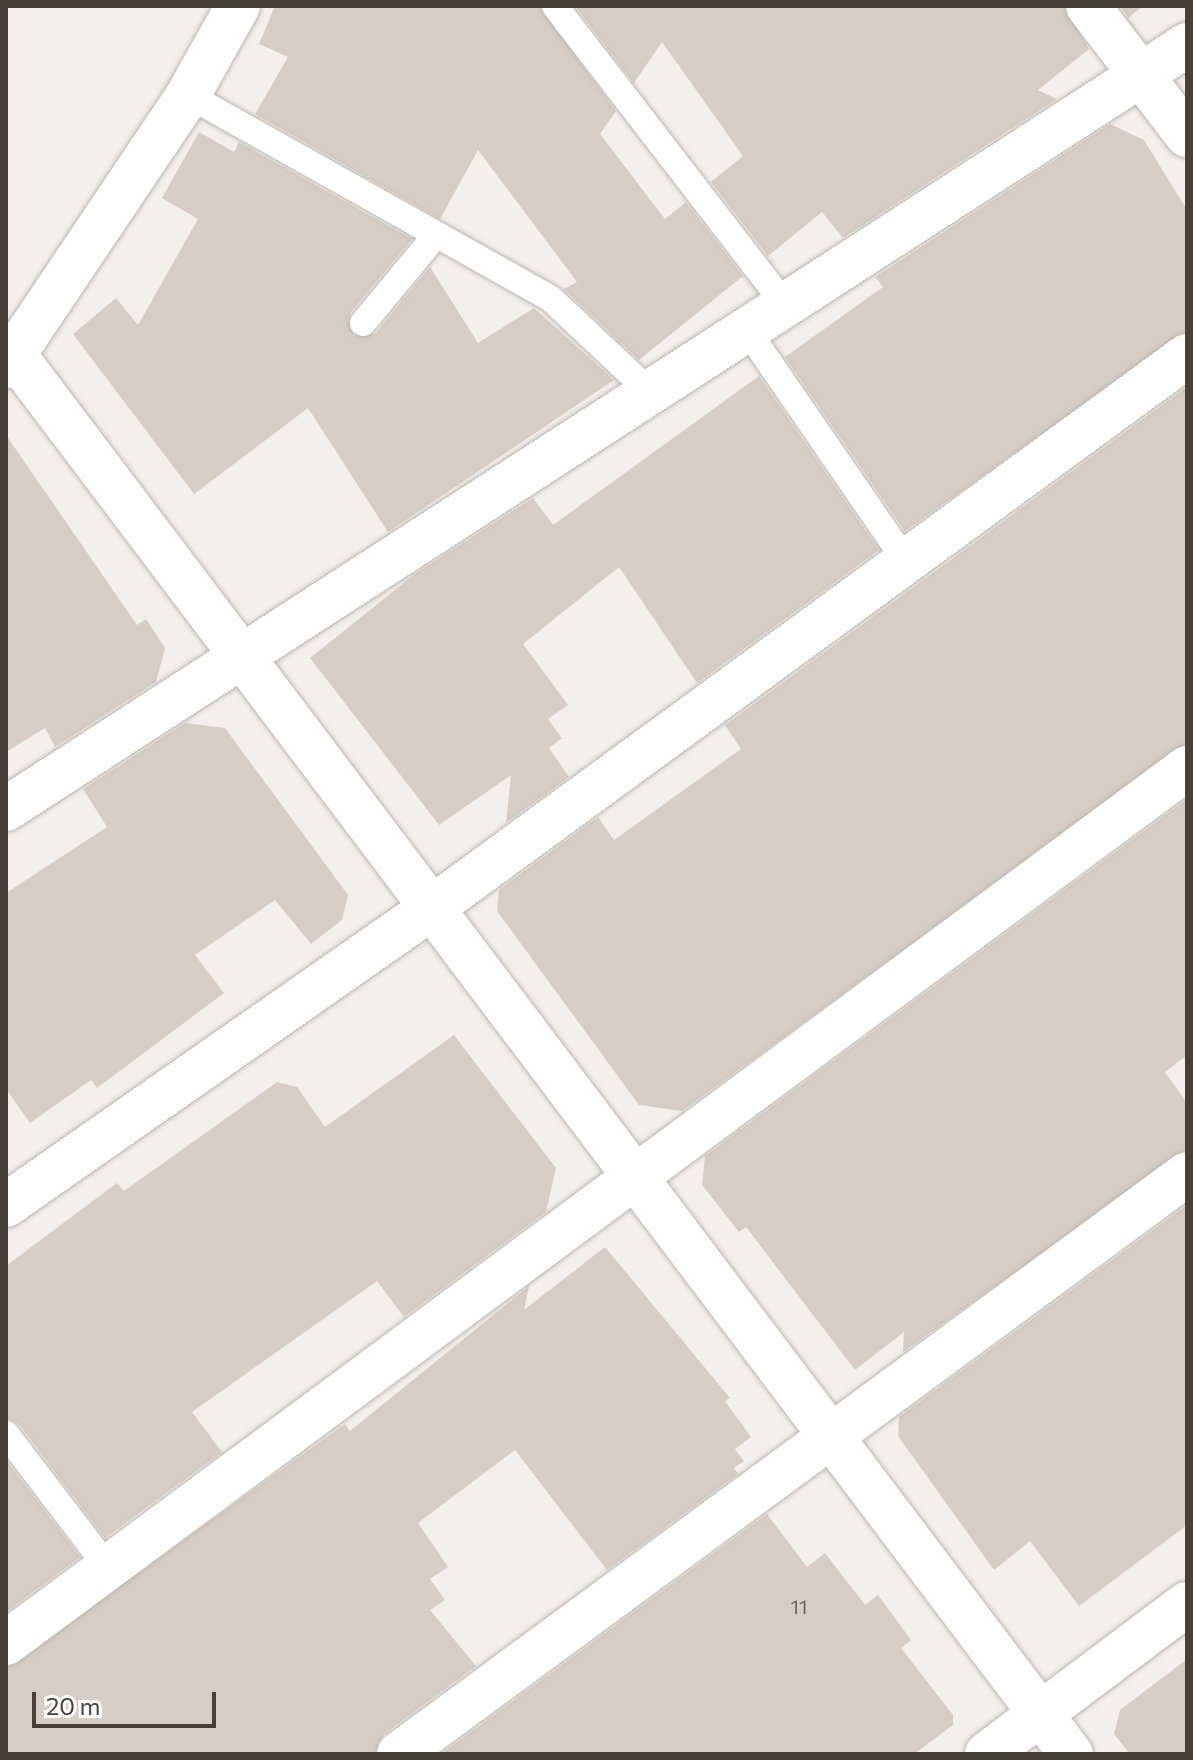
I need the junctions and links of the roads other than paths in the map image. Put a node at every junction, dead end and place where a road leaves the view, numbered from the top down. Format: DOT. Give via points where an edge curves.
graph roads {
  1 [pos="238,6"];
  2 [pos="555,6"];
  3 [pos="1088,6"];
  4 [pos="1187,45"];
  5 [pos="1142,77"];
  6 [pos="188,95"];
  7 [pos="1187,135"];
  8 [pos="436,235"];
  9 [pos="786,306"];
  10 [pos="363,323"];
  11 [pos="747,330"];
  12 [pos="10,354"];
  13 [pos="1187,356"];
  14 [pos="650,392"];
  15 [pos="906,561"];
  16 [pos="243,652"];
  17 [pos="1187,768"];
  18 [pos="6,809"];
  19 [pos="433,907"];
  20 [pos="1187,1174"];
  21 [pos="635,1179"];
  22 [pos="6,1205"];
  23 [pos="6,1434"];
  24 [pos="830,1436"];
  25 [pos="108,1568"];
  26 [pos="1187,1604"];
  27 [pos="6,1643"];
  28 [pos="1041,1714"];
  29 [pos="399,1754"];
  30 [pos="987,1754"];
  31 [pos="1071,1754"];
  1 -- 6 [label="street"];
  2 -- 9 [label="lane"];
  3 -- 5 [label="street"];
  4 -- 5 [label="street"];
  5 -- 7 [label="street"];
  5 -- 9 [label="street"];
  6 -- 8 [label="lane"];
  6 -- 12 [label="street"];
  8 -- 10 [label="lane"];
  8 -- 14 [label="lane" via="551,299"];
  9 -- 11 [label="street"];
  11 -- 14 [label="street"];
  11 -- 15 [label="lane"];
  12 -- 16 [label="street"];
  13 -- 15 [label="street"];
  14 -- 16 [label="street"];
  15 -- 19 [label="street"];
  16 -- 18 [label="street"];
  16 -- 19 [label="street"];
  17 -- 21 [label="street"];
  19 -- 21 [label="street"];
  19 -- 22 [label="street"];
  20 -- 24 [label="street"];
  21 -- 24 [label="street"];
  21 -- 25 [label="street"];
  23 -- 25 [label="lane"];
  24 -- 28 [label="street"];
  24 -- 29 [label="street"];
  25 -- 27 [label="street"];
  26 -- 28 [label="street"];
  28 -- 30 [label="street"];
  28 -- 31 [label="street"];
}
